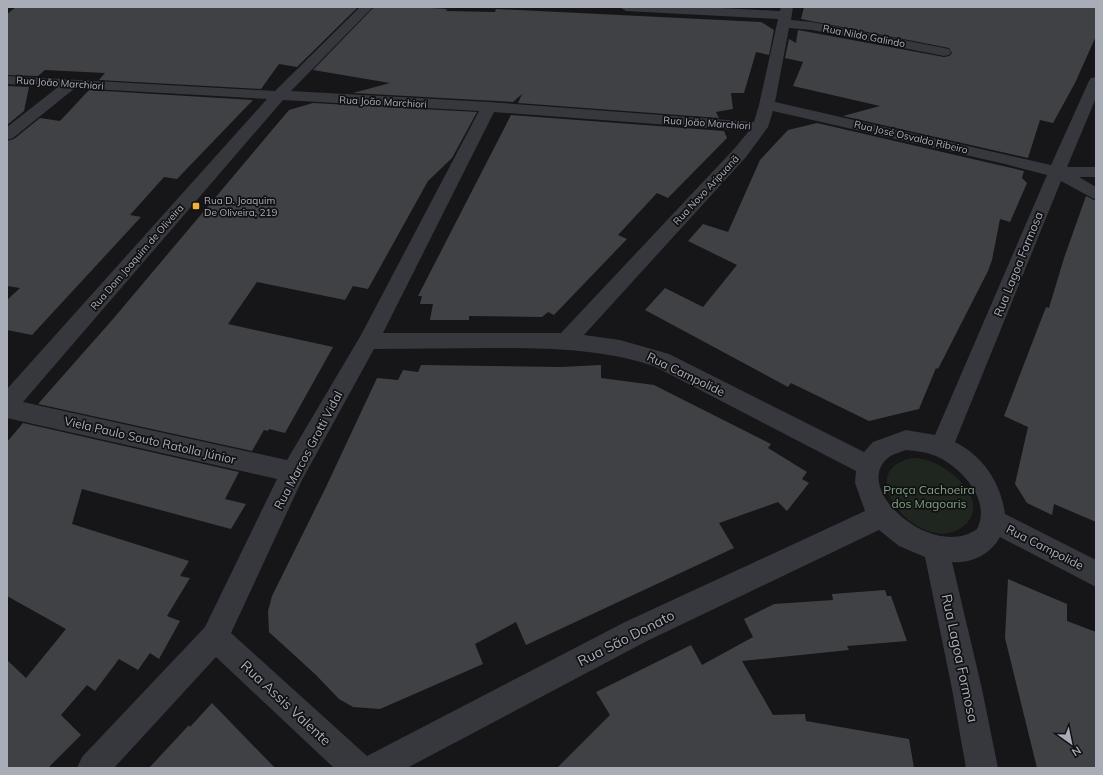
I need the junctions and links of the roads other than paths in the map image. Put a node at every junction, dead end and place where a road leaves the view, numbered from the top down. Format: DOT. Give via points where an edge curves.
graph roads {
  1 [pos="367,7"];
  2 [pos="626,7"];
  3 [pos="785,15"];
  4 [pos="944,52"];
  5 [pos="7,80"];
  6 [pos="1096,82"];
  7 [pos="71,84"];
  8 [pos="278,96"];
  9 [pos="767,105"];
  10 [pos="489,107"];
  11 [pos="760,126"];
  12 [pos="7,135"];
  13 [pos="1056,172"];
  14 [pos="1096,172"];
  15 [pos="1096,194"];
  16 [pos="567,340"];
  17 [pos="368,341"];
  18 [pos="7,405"];
  19 [pos="7,408"];
  20 [pos="941,447"];
  21 [pos="869,466"];
  22 [pos="293,472"];
  23 [pos="882,516"];
  24 [pos="994,521"];
  25 [pos="936,549"];
  26 [pos="1096,574"];
  27 [pos="215,637"];
  28 [pos="93,768"];
  29 [pos="357,768"];
  30 [pos="375,768"];
  31 [pos="982,768"];
  1 -- 8 [label="street, Rua Dom Joaquim de Oliveira"];
  2 -- 3 [label="street, Rua Nildo Galindo"];
  3 -- 4 [label="street, Rua Nildo Galindo" via="812,26"];
  3 -- 9 [label="street, Rua Novo Aripuanã"];
  5 -- 7 [label="street, Rua João Marchiori"];
  6 -- 13 [label="street, Rua Lagoa Formosa"];
  7 -- 8 [label="street, Rua João Marchiori"];
  7 -- 12 [label="street"];
  8 -- 10 [label="street, Rua João Marchiori"];
  8 -- 18 [label="street, Rua Dom Joaquim de Oliveira"];
  9 -- 11 [label="street, Rua Novo Aripuanã"];
  9 -- 13 [label="street, Rua José Osvaldo Ribeiro"];
  10 -- 11 [label="street, Rua João Marchiori"];
  10 -- 17 [label="street, Rua Marcos Grotti Vidal"];
  11 -- 16 [label="street, Rua Novo Aripuanã" via="740,153"];
  13 -- 14 [label="street"];
  13 -- 15 [label="street"];
  13 -- 20 [label="street, Rua Lagoa Formosa"];
  16 -- 17 [label="street, Rua Campolide"];
  16 -- 21 [label="street, Rua Campolide" via="617,346 661,360"];
  17 -- 22 [label="street, Rua Marcos Grotti Vidal"];
  19 -- 22 [label="street, Viela Paulo Souto Ratolla Júnior"];
  20 -- 21 [label="street" via="920,441 894,442 876,454"];
  20 -- 24 [label="street" via="966,461 979,475 994,505"];
  21 -- 23 [label="street" via="867,473 871,498"];
  22 -- 27 [label="street, Rua Marcos Grotti Vidal"];
  23 -- 25 [label="street" via="916,543"];
  23 -- 30 [label="street, Rua São Donato" via="635,632"];
  24 -- 25 [label="street" via="989,533 978,544 964,550"];
  24 -- 26 [label="street, Rua Campolide"];
  25 -- 31 [label="street, Rua Lagoa Formosa"];
  27 -- 28 [label="street, Rua Marcos Grotti Vidal"];
  27 -- 29 [label="street, Rua Assis Valente"];
}
